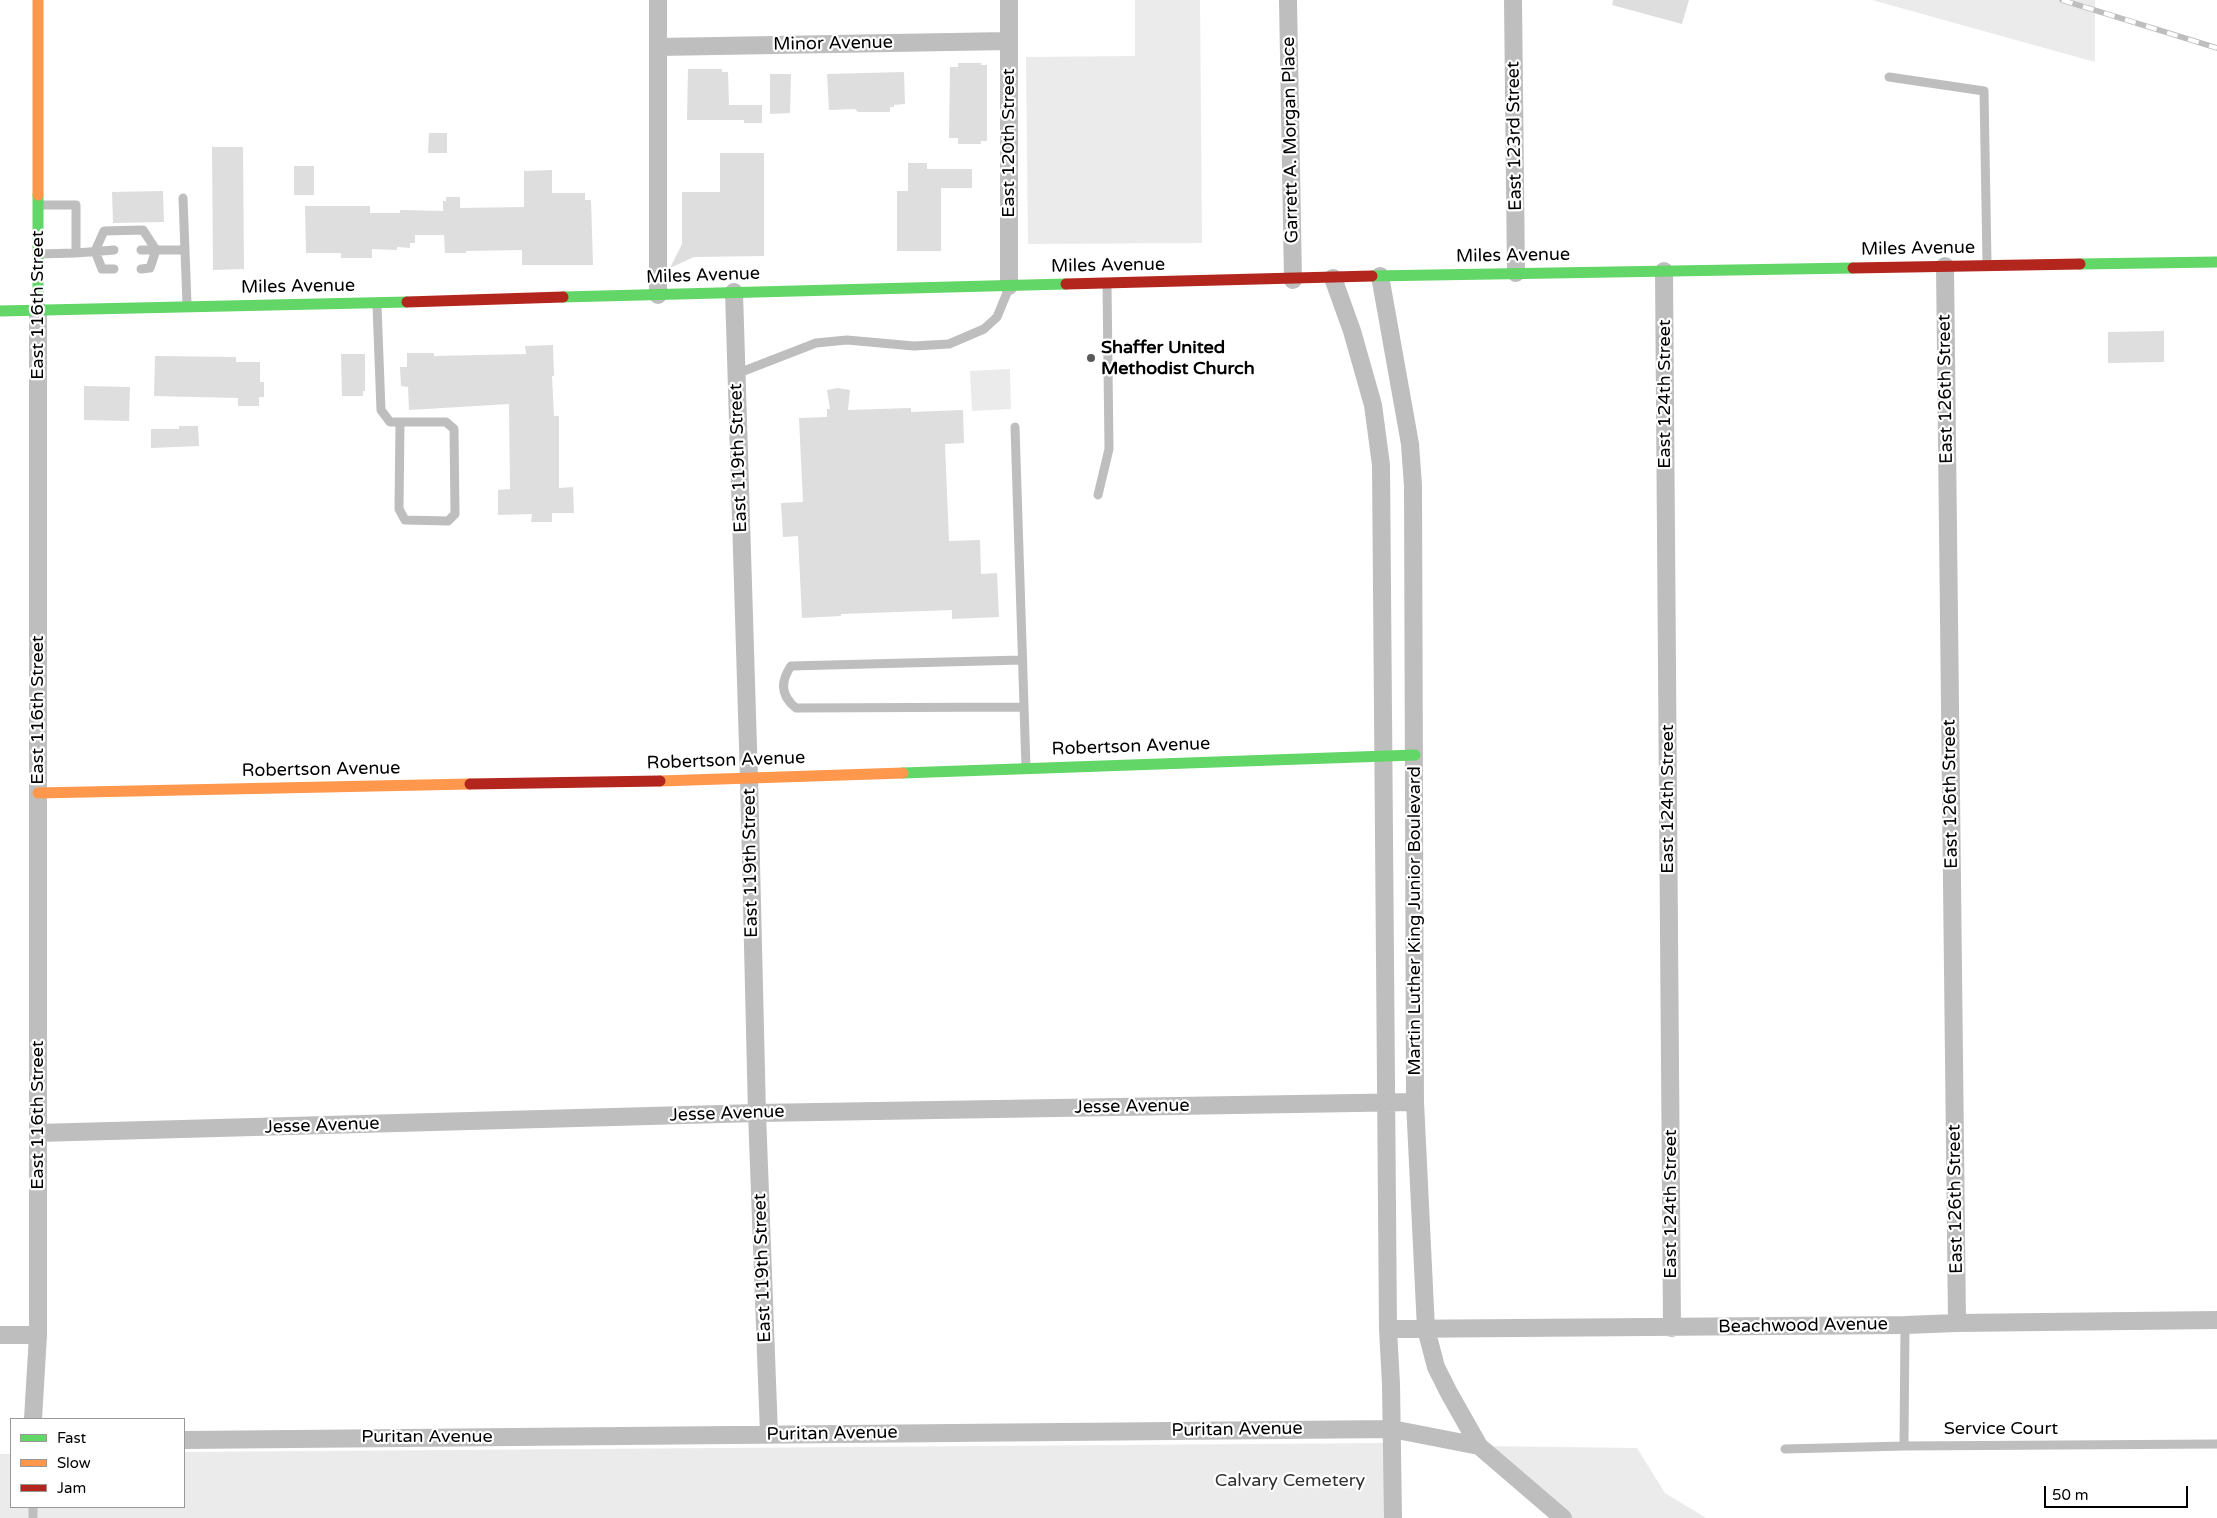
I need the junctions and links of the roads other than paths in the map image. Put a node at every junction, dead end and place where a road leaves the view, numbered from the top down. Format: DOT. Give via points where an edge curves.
graph roads {
  1 [pos="38,0"];
  2 [pos="658,0"];
  3 [pos="1009,0"];
  4 [pos="1288,0"];
  5 [pos="1513,0"];
  6 [pos="1009,42"];
  7 [pos="658,47"];
  8 [pos="1888,77"];
  9 [pos="183,198"];
  10 [pos="38,205"];
  11 [pos="114,250"];
  12 [pos="141,250"];
  13 [pos="156,250"];
  14 [pos="184,250"];
  15 [pos="94,251"];
  16 [pos="76,253"];
  17 [pos="38,254"];
  18 [pos="2217,262"];
  19 [pos="1945,266"];
  20 [pos="1987,266"];
  21 [pos="114,269"];
  22 [pos="141,269"];
  23 [pos="1664,271"];
  24 [pos="1516,272"];
  25 [pos="1380,276"];
  26 [pos="1333,278"];
  27 [pos="1293,280"];
  28 [pos="1107,284"];
  29 [pos="1009,286"];
  30 [pos="734,292"];
  31 [pos="658,295"];
  32 [pos="377,303"];
  33 [pos="187,307"];
  34 [pos="38,310"];
  35 [pos="0,311"];
  36 [pos="736,374"];
  37 [pos="400,422"];
  38 [pos="1015,427"];
  39 [pos="1098,495"];
  40 [pos="1022,660"];
  41 [pos="1024,707"];
  42 [pos="1382,755"];
  43 [pos="1415,755"];
  44 [pos="1026,769"];
  45 [pos="749,779"];
  46 [pos="38,793"];
  47 [pos="1387,1102"];
  48 [pos="1415,1102"];
  49 [pos="757,1113"];
  50 [pos="38,1133"];
  51 [pos="2217,1320"];
  52 [pos="1957,1323"];
  53 [pos="1905,1325"];
  54 [pos="1672,1328"];
  55 [pos="1388,1330"];
  56 [pos="1426,1330"];
  57 [pos="0,1335"];
  58 [pos="38,1335"];
  59 [pos="33,1418"];
  60 [pos="1392,1429"];
  61 [pos="769,1434"];
  62 [pos="185,1440"];
  63 [pos="2217,1444"];
  64 [pos="1479,1446"];
  65 [pos="1904,1446"];
  66 [pos="1785,1450"];
  67 [pos="1393,1518"];
  68 [pos="1563,1518"];
  1 -- 10 [label="main road, East 116th Street"];
  2 -- 7 [label="street"];
  3 -- 6 [label="street, East 120th Street"];
  4 -- 27 [label="street, Garrett A. Morgan Place"];
  5 -- 24 [label="street, East 123rd Street"];
  6 -- 7 [label="street, Minor Avenue"];
  6 -- 29 [label="street, East 120th Street"];
  7 -- 31 [label="street"];
  8 -- 20 [label="lane" via="1984,91"];
  9 -- 14 [label="lane"];
  10 -- 16 [label="lane" via="76,205"];
  10 -- 17 [label="main road, East 116th Street"];
  11 -- 15 [label="lane"];
  12 -- 13 [label="lane"];
  13 -- 14 [label="lane"];
  13 -- 15 [label="lane" via="143,230 104,231"];
  13 -- 22 [label="lane" via="150,268"];
  14 -- 33 [label="lane"];
  15 -- 16 [label="lane"];
  15 -- 21 [label="lane" via="102,269"];
  16 -- 17 [label="lane"];
  17 -- 34 [label="main road, East 116th Street"];
  18 -- 20 [label="main road, Miles Avenue"];
  19 -- 20 [label="main road, Miles Avenue"];
  19 -- 23 [label="main road, Miles Avenue"];
  19 -- 52 [label="street, East 126th Street"];
  23 -- 24 [label="main road, Miles Avenue"];
  23 -- 54 [label="street, East 124th Street"];
  24 -- 25 [label="main road, Miles Avenue"];
  25 -- 26 [label="main road, Miles Avenue"];
  25 -- 43 [label="street, Martin Luther King Junior Boulevard" via="1410,444"];
  26 -- 27 [label="main road, Miles Avenue"];
  26 -- 42 [label="street, Martin Luther King Junior Boulevard" via="1373,405 1381,465"];
  27 -- 28 [label="main road, Miles Avenue"];
  28 -- 29 [label="main road, Miles Avenue"];
  28 -- 39 [label="lane" via="1109,449"];
  29 -- 30 [label="main road, Miles Avenue"];
  29 -- 36 [label="lane" via="997,317 984,329 948,344 914,346 847,340 816,343"];
  30 -- 31 [label="main road, Miles Avenue"];
  30 -- 36 [label="street, East 119th Street"];
  31 -- 32 [label="main road, Miles Avenue"];
  32 -- 33 [label="main road, Miles Avenue"];
  32 -- 37 [label="lane" via="381,410 390,422"];
  33 -- 34 [label="main road, Miles Avenue"];
  34 -- 35 [label="main road, Miles Avenue"];
  34 -- 46 [label="street, East 116th Street"];
  36 -- 45 [label="street, East 119th Street"];
  37 -- 37 [label="lane" via="446,422 454,429 455,514 448,521 405,520 399,509"];
  38 -- 40 [label="lane"];
  40 -- 41 [label="lane"];
  40 -- 41 [label="lane" via="791,666 784,687 787,700 796,708"];
  41 -- 44 [label="lane"];
  42 -- 43 [label="main road, Robertson Avenue"];
  42 -- 44 [label="main road, Robertson Avenue"];
  42 -- 47 [label="street, Martin Luther King Junior Boulevard"];
  43 -- 48 [label="street, Martin Luther King Junior Boulevard"];
  44 -- 45 [label="main road, Robertson Avenue"];
  45 -- 46 [label="main road, Robertson Avenue"];
  45 -- 49 [label="street, East 119th Street"];
  46 -- 50 [label="street, East 116th Street"];
  47 -- 48 [label="street, Jesse Avenue"];
  47 -- 49 [label="street, Jesse Avenue"];
  47 -- 55 [label="street, Martin Luther King Junior Boulevard"];
  48 -- 56 [label="street, Martin Luther King Junior Boulevard"];
  49 -- 50 [label="street, Jesse Avenue"];
  49 -- 61 [label="street, East 119th Street"];
  50 -- 58 [label="street, East 116th Street"];
  51 -- 52 [label="street, Beachwood Avenue"];
  52 -- 53 [label="street, Beachwood Avenue"];
  53 -- 54 [label="street, Beachwood Avenue"];
  53 -- 65 [label="lane"];
  54 -- 56 [label="street, Beachwood Avenue"];
  55 -- 56 [label="street, Beachwood Avenue"];
  55 -- 60 [label="street, Martin Luther King Junior Boulevard"];
  56 -- 64 [label="street, Martin Luther King Junior Boulevard" via="1436,1367"];
  57 -- 58 [label="street"];
  58 -- 59 [label="street, East 116th Street"];
  60 -- 61 [label="street, Puritan Avenue"];
  60 -- 64 [label="street, Puritan Avenue"];
  60 -- 67 [label="street, Martin Luther King Junior Boulevard"];
  61 -- 62 [label="street, Puritan Avenue"];
  63 -- 65 [label="lane, Service Court"];
  64 -- 68 [label="street, Martin Luther King Junior Boulevard"];
  65 -- 66 [label="lane, Service Court"];
}
